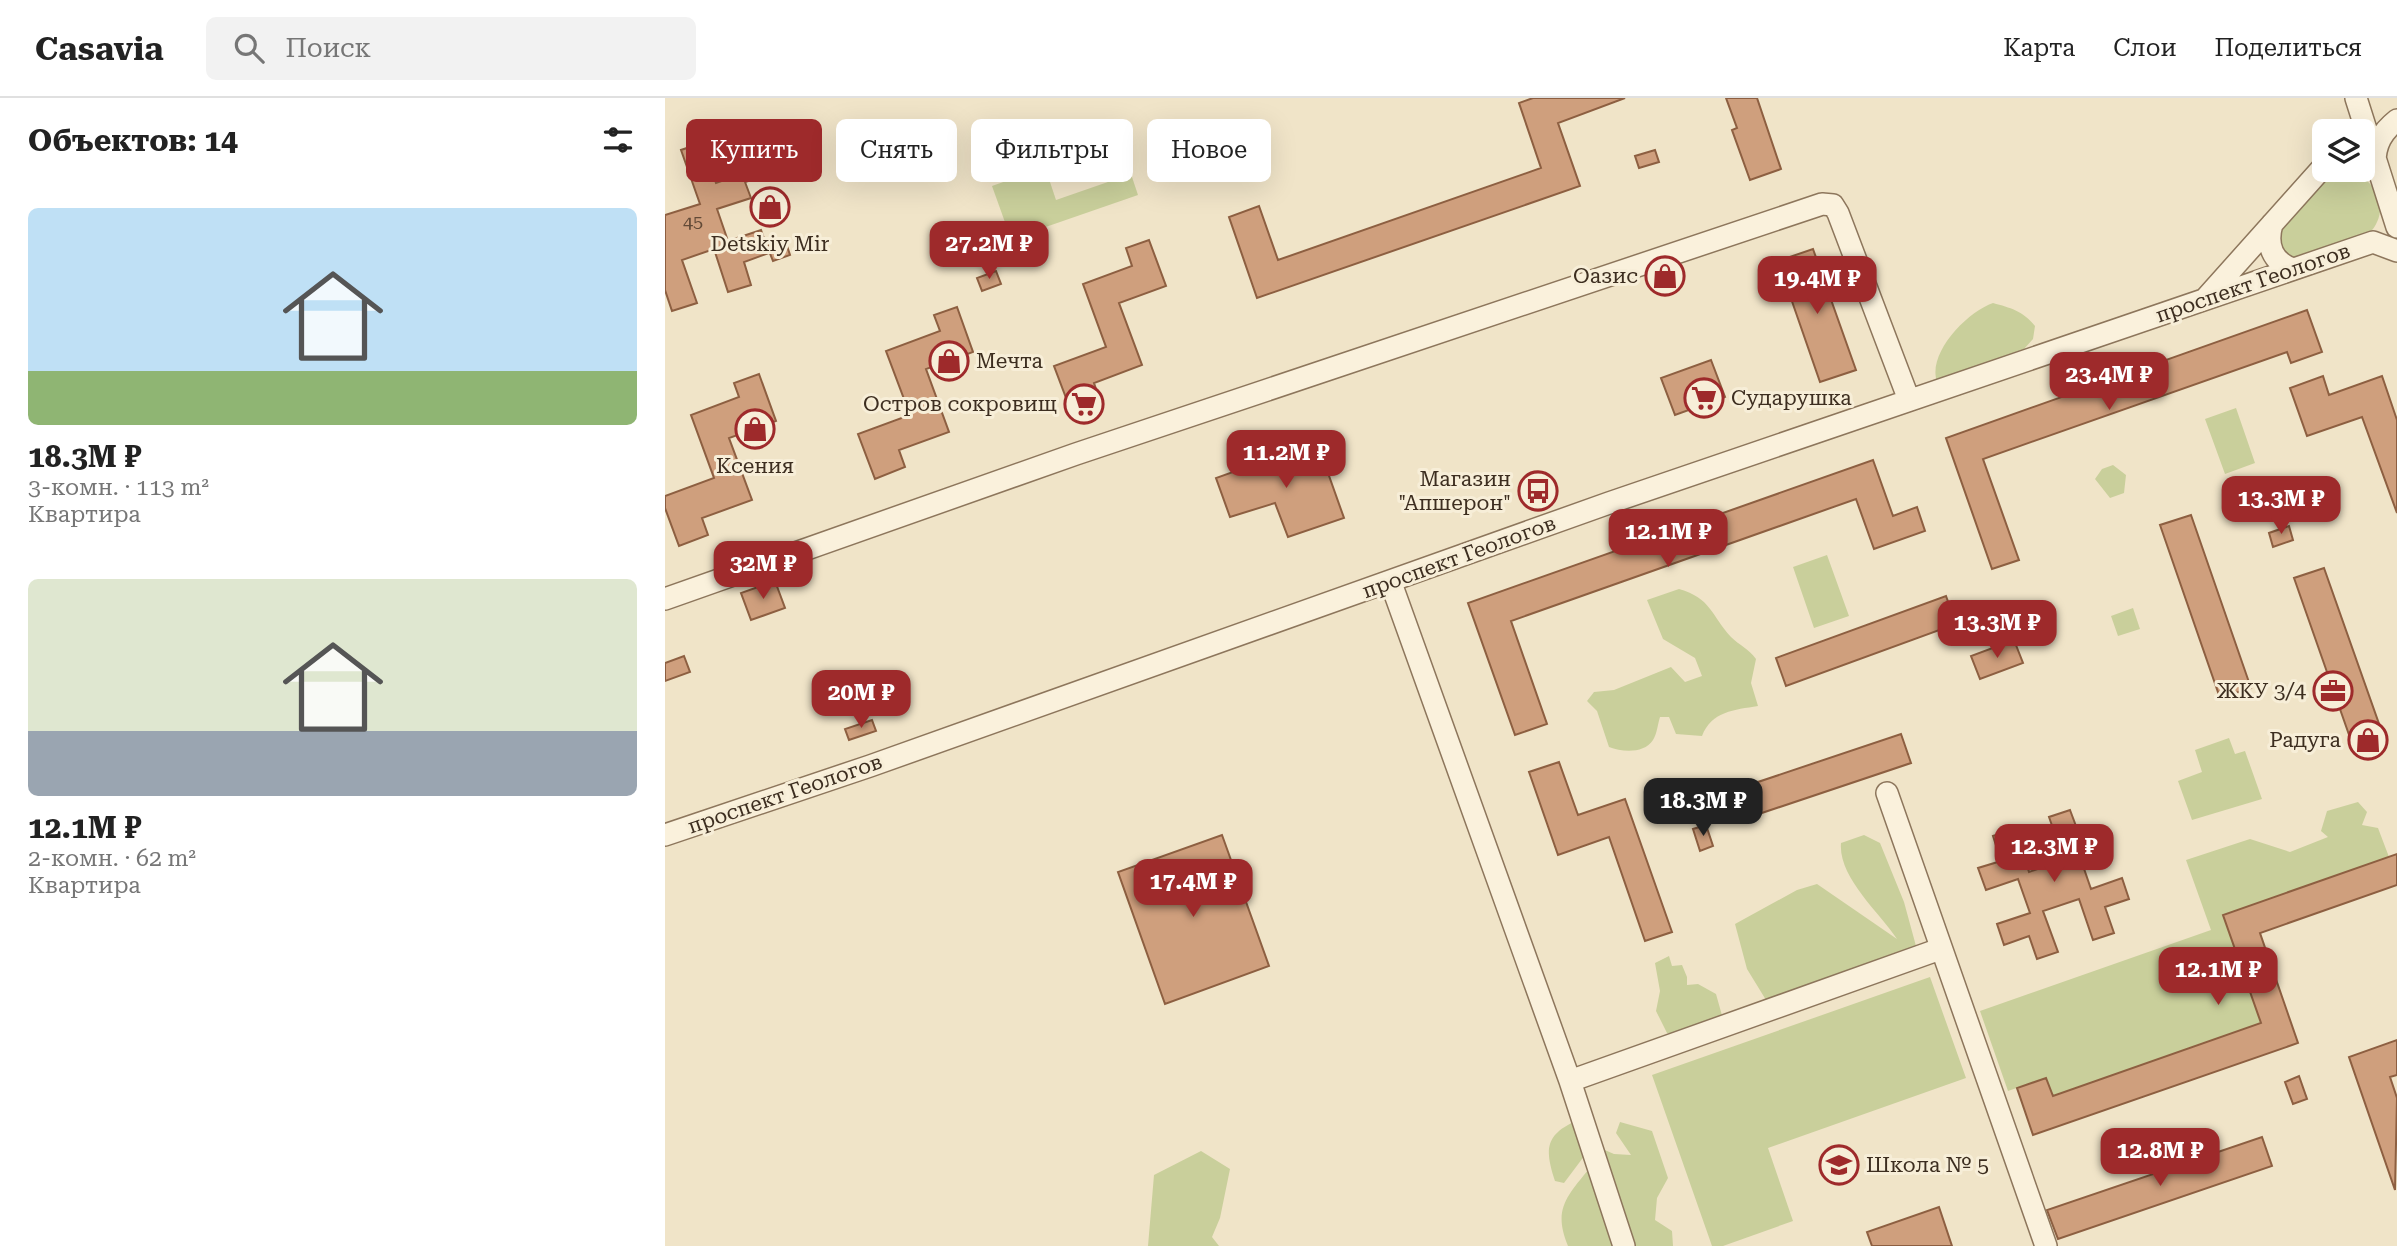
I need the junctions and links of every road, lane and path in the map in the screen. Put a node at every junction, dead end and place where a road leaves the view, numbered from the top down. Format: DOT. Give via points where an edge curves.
graph roads {
  1 [pos="2397,110"];
  2 [pos="2357,116"];
  3 [pos="2397,120"];
  4 [pos="2375,149"];
  5 [pos="2375,175"];
  6 [pos="2312,180"];
  7 [pos="2393,218"];
  8 [pos="2272,224"];
  9 [pos="2373,242"];
  10 [pos="2397,251"];
  11 [pos="2293,269"];
  12 [pos="2205,299"];
  13 [pos="1909,400"];
  14 [pos="1391,583"];
  15 [pos="665,599"];
  16 [pos="1887,793"];
  17 [pos="665,835"];
  18 [pos="1940,949"];
  19 [pos="1570,1081"];
  20 [pos="1624,1246"];
  21 [pos="2046,1246"];
  1 -- 2 [label="street"];
  3 -- 4 [label="street" via="2384,130"];
  5 -- 7 [label="street"];
  6 -- 8 [label="street"];
  7 -- 9 [label="street"];
  8 -- 11 [label="street" via="2269,240 2274,255"];
  8 -- 12 [label="street"];
  9 -- 10 [label="street"];
  9 -- 11 [label="street, проспект Геологов"];
  11 -- 12 [label="street, проспект Геологов"];
  12 -- 13 [label="street, проспект Геологов"];
  13 -- 14 [label="street, проспект Геологов"];
  13 -- 15 [label="street" via="1838,213 1833,205 1822,204 981,487"];
  14 -- 17 [label="street, проспект Геологов"];
  14 -- 19 [label="street"];
  16 -- 18 [label="street"];
  18 -- 19 [label="street"];
  18 -- 21 [label="street"];
  19 -- 20 [label="street"];
}
